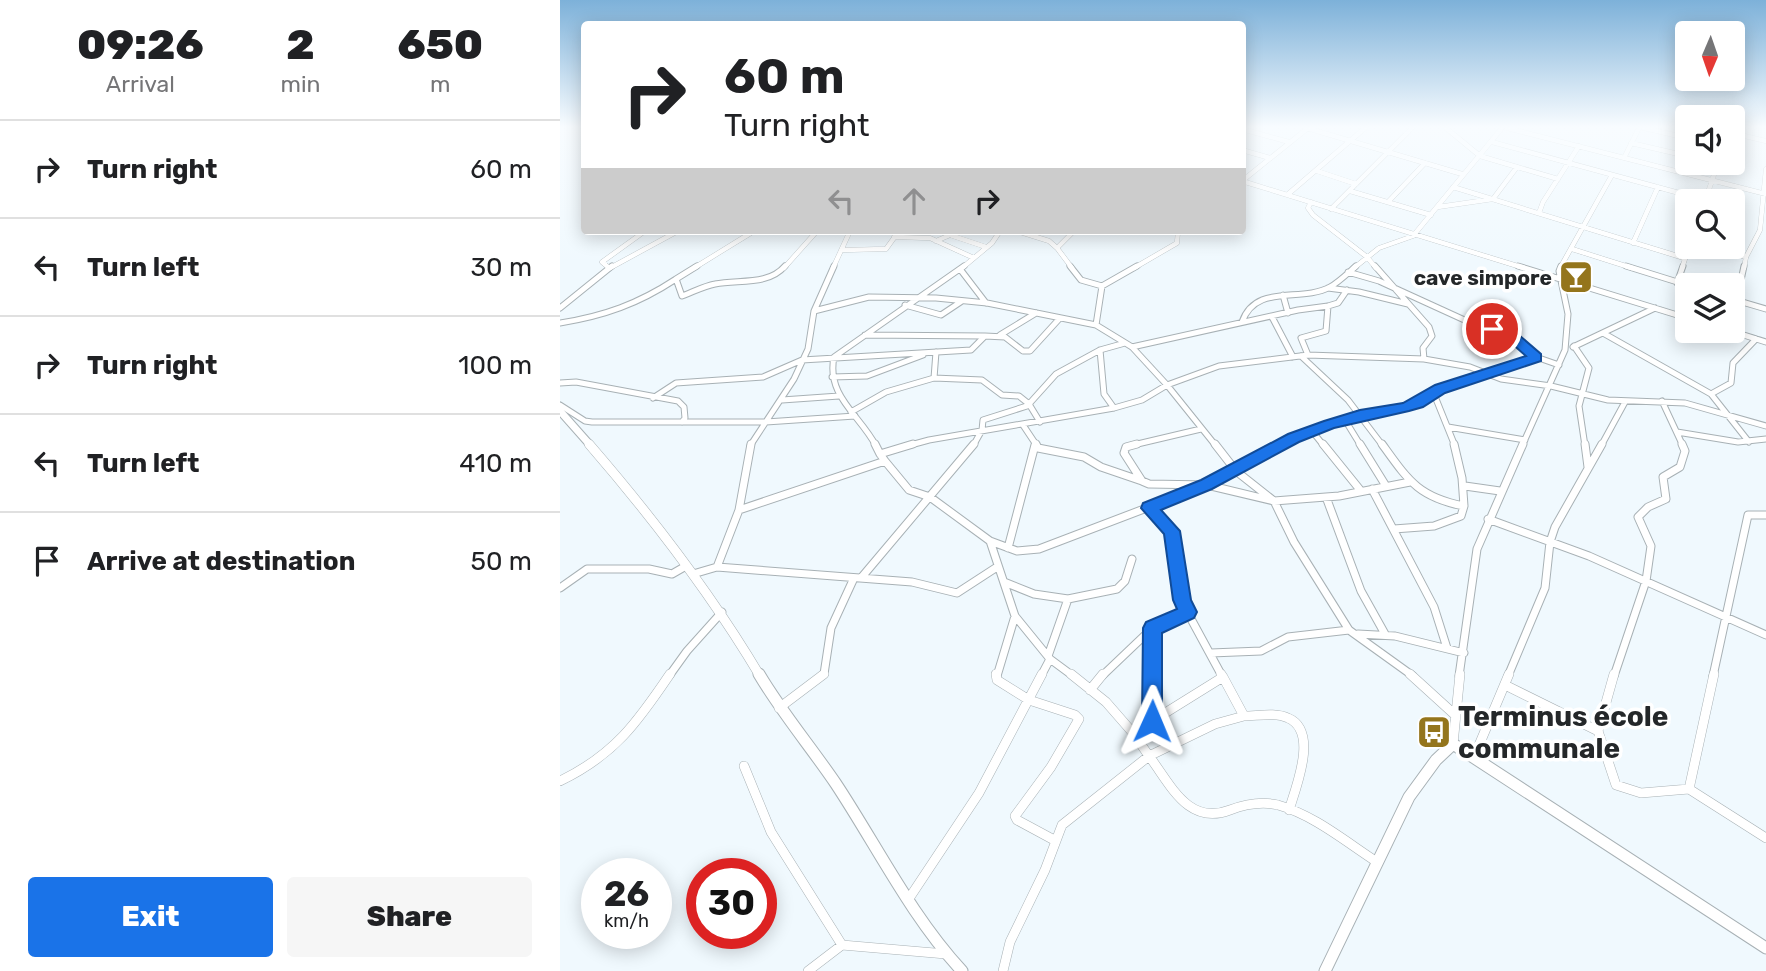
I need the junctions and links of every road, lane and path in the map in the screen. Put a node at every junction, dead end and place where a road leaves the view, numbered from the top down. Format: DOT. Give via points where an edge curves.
graph roads {
  1 [pos="1314,173"];
  2 [pos="1324,173"];
  3 [pos="1367,173"];
  4 [pos="1414,173"];
  5 [pos="1512,173"];
  6 [pos="1539,173"];
  7 [pos="1562,173"];
  8 [pos="1606,173"];
  9 [pos="1681,173"];
  10 [pos="1766,173"];
  11 [pos="1462,174"];
  12 [pos="1612,175"];
  13 [pos="1714,175"];
  14 [pos="1558,179"];
  15 [pos="1246,182"];
  16 [pos="1713,182"];
  17 [pos="1356,184"];
  18 [pos="1453,187"];
  19 [pos="1658,187"];
  20 [pos="1710,189"];
  21 [pos="1350,191"];
  22 [pos="1675,192"];
  23 [pos="1765,194"];
  24 [pos="1287,195"];
  25 [pos="1493,199"];
  26 [pos="1311,202"];
  27 [pos="1388,202"];
  28 [pos="1437,207"];
  29 [pos="1331,209"];
  30 [pos="1539,213"];
  31 [pos="1432,215"];
  32 [pos="1583,228"];
  33 [pos="1763,231"];
  34 [pos="639,235"];
  35 [pos="669,235"];
  36 [pos="748,235"];
  37 [pos="814,235"];
  38 [pos="848,235"];
  39 [pos="996,235"];
  40 [pos="1030,235"];
  41 [pos="1070,235"];
  42 [pos="1177,235"];
  43 [pos="1413,236"];
  44 [pos="894,237"];
  45 [pos="936,241"];
  46 [pos="1633,243"];
  47 [pos="986,247"];
  48 [pos="1057,248"];
  49 [pos="1572,249"];
  50 [pos="842,250"];
  51 [pos="1675,255"];
  52 [pos="1367,257"];
  53 [pos="1746,257"];
  54 [pos="974,258"];
  55 [pos="608,267"];
  56 [pos="960,269"];
  57 [pos="1348,272"];
  58 [pos="1742,273"];
  59 [pos="676,279"];
  60 [pos="1560,279"];
  61 [pos="1675,282"];
  62 [pos="1102,286"];
  63 [pos="1328,288"];
  64 [pos="1347,290"];
  65 [pos="1396,290"];
  66 [pos="1283,295"];
  67 [pos="919,296"];
  68 [pos="962,301"];
  69 [pos="987,303"];
  70 [pos="1408,303"];
  71 [pos="1745,303"];
  72 [pos="905,306"];
  73 [pos="1328,306"];
  74 [pos="560,308"];
  75 [pos="1655,308"];
  76 [pos="1766,309"];
  77 [pos="814,312"];
  78 [pos="1036,313"];
  79 [pos="1288,313"];
  80 [pos="1675,314"];
  81 [pos="1272,317"];
  82 [pos="1060,318"];
  83 [pos="1242,322"];
  84 [pos="560,323"];
  85 [pos="1096,326"];
  86 [pos="1603,334"];
  87 [pos="864,335"];
  88 [pos="1000,335"];
  89 [pos="1745,335"];
  90 [pos="985,336"];
  91 [pos="1756,338"];
  92 [pos="1766,341"];
  93 [pos="1125,343"];
  94 [pos="1574,346"];
  95 [pos="1132,347"];
  96 [pos="1100,350"];
  97 [pos="1565,350"];
  98 [pos="928,352"];
  99 [pos="936,352"];
  100 [pos="1304,355"];
  101 [pos="834,357"];
  102 [pos="1293,357"];
  103 [pos="1536,358"];
  104 [pos="1424,359"];
  105 [pos="802,360"];
  106 [pos="1559,365"];
  107 [pos="1486,374"];
  108 [pos="832,377"];
  109 [pos="934,377"];
  110 [pos="560,383"];
  111 [pos="1167,385"];
  112 [pos="1551,386"];
  113 [pos="1434,394"];
  114 [pos="1584,394"];
  115 [pos="1711,394"];
  116 [pos="839,396"];
  117 [pos="653,398"];
  118 [pos="782,400"];
  119 [pos="1661,401"];
  120 [pos="1625,402"];
  121 [pos="1029,404"];
  122 [pos="560,405"];
  123 [pos="1114,408"];
  124 [pos="560,411"];
  125 [pos="853,414"];
  126 [pos="1360,415"];
  127 [pos="1730,415"];
  128 [pos="1345,420"];
  129 [pos="682,422"];
  130 [pos="766,422"];
  131 [pos="1040,422"];
  132 [pos="1023,425"];
  133 [pos="1448,426"];
  134 [pos="1766,426"];
  135 [pos="1201,429"];
  136 [pos="982,430"];
  137 [pos="1312,431"];
  138 [pos="1677,432"];
  139 [pos="1766,439"];
  140 [pos="1525,440"];
  141 [pos="1749,442"];
  142 [pos="1035,445"];
  143 [pos="883,457"];
  144 [pos="1589,469"];
  145 [pos="1236,471"];
  146 [pos="1142,481"];
  147 [pos="1410,482"];
  148 [pos="1207,485"];
  149 [pos="1386,486"];
  150 [pos="1465,486"];
  151 [pos="1372,489"];
  152 [pos="1361,491"];
  153 [pos="1500,491"];
  154 [pos="930,497"];
  155 [pos="1326,497"];
  156 [pos="1274,501"];
  157 [pos="1464,506"];
  158 [pos="1149,508"];
  159 [pos="739,510"];
  160 [pos="1766,515"];
  161 [pos="1488,519"];
  162 [pos="1394,529"];
  163 [pos="990,541"];
  164 [pos="1550,542"];
  165 [pos="1008,548"];
  166 [pos="1132,559"];
  167 [pos="717,567"];
  168 [pos="997,567"];
  169 [pos="690,570"];
  170 [pos="858,578"];
  171 [pos="1646,581"];
  172 [pos="1004,582"];
  173 [pos="560,588"];
  174 [pos="1068,599"];
  175 [pos="722,612"];
  176 [pos="1188,612"];
  177 [pos="1015,616"];
  178 [pos="1725,617"];
  179 [pos="1152,628"];
  180 [pos="1349,630"];
  181 [pos="1358,634"];
  182 [pos="1385,634"];
  183 [pos="1766,635"];
  184 [pos="1447,648"];
  185 [pos="1211,653"];
  186 [pos="1464,653"];
  187 [pos="1049,658"];
  188 [pos="1223,677"];
  189 [pos="1507,686"];
  190 [pos="1090,690"];
  191 [pos="1030,700"];
  192 [pos="779,708"];
  193 [pos="1454,714"];
  194 [pos="1244,716"];
  195 [pos="1152,721"];
  196 [pos="1598,731"];
  197 [pos="1133,733"];
  198 [pos="1453,744"];
  199 [pos="1149,756"];
  200 [pos="1474,757"];
  201 [pos="744,766"];
  202 [pos="560,781"];
  203 [pos="1689,789"];
  204 [pos="1289,810"];
  205 [pos="1766,838"];
  206 [pos="1056,841"];
  207 [pos="1377,862"];
  208 [pos="908,900"];
  209 [pos="842,945"];
  210 [pos="1766,948"];
  211 [pos="946,954"];
  212 [pos="808,971"];
  213 [pos="962,971"];
  214 [pos="1003,971"];
  215 [pos="1325,971"];
  1 -- 24 [label="street"];
  2 -- 17 [label="street"];
  3 -- 17 [label="street"];
  4 -- 27 [label="street"];
  5 -- 25 [label="street"];
  6 -- 14 [label="street"];
  7 -- 14 [label="street"];
  8 -- 12 [label="street"];
  9 -- 16 [label="street"];
  10 -- 23 [label="street"];
  11 -- 18 [label="street"];
  12 -- 19 [label="street"];
  12 -- 32 [label="street"];
  13 -- 16 [label="street"];
  14 -- 30 [label="street"];
  15 -- 24 [label="street"];
  16 -- 20 [label="street"];
  16 -- 23 [label="street"];
  17 -- 21 [label="street"];
  18 -- 25 [label="street"];
  18 -- 28 [label="street"];
  19 -- 22 [label="street"];
  19 -- 46 [label="street"];
  21 -- 27 [label="street"];
  21 -- 29 [label="street"];
  23 -- 33 [label="street"];
  24 -- 26 [label="street"];
  25 -- 28 [label="street"];
  25 -- 30 [label="street"];
  26 -- 29 [label="street"];
  26 -- 52 [label="street" via="1308,208 1314,215"];
  27 -- 31 [label="street"];
  28 -- 31 [label="street"];
  29 -- 43 [label="street"];
  30 -- 32 [label="street"];
  31 -- 43 [label="street"];
  32 -- 46 [label="street"];
  32 -- 49 [label="street"];
  33 -- 53 [label="street"];
  34 -- 55 [label="street" via="602,262"];
  35 -- 55 [label="street"];
  36 -- 59 [label="street"];
  37 -- 59 [label="street" via="774,276 713,284 682,296"];
  38 -- 50 [label="street"];
  39 -- 47 [label="street"];
  40 -- 48 [label="street"];
  41 -- 48 [label="street"];
  42 -- 62 [label="street" via="1177,243"];
  43 -- 52 [label="street" via="1378,248"];
  43 -- 60 [label="street"];
  44 -- 45 [label="street"];
  44 -- 50 [label="street" via="885,249"];
  45 -- 47 [label="street" via="951,235"];
  45 -- 54 [label="street"];
  46 -- 51 [label="street"];
  47 -- 54 [label="street"];
  48 -- 62 [label="street" via="1081,280"];
  49 -- 60 [label="street" via="1563,260"];
  49 -- 61 [label="street"];
  50 -- 77 [label="street"];
  52 -- 57 [label="street"];
  52 -- 65 [label="street"];
  53 -- 58 [label="street"];
  54 -- 56 [label="street"];
  55 -- 74 [label="street"];
  56 -- 67 [label="street"];
  56 -- 69 [label="street"];
  57 -- 63 [label="street"];
  57 -- 65 [label="street"];
  59 -- 84 [label="street" via="602,316"];
  60 -- 75 [label="street"];
  60 -- 97 [label="street" via="1568,314"];
  62 -- 85 [label="street"];
  63 -- 64 [label="street"];
  63 -- 66 [label="street"];
  64 -- 70 [label="street"];
  64 -- 73 [label="street" via="1338,303"];
  65 -- 70 [label="street"];
  65 -- 103 [label="street" via="1506,334"];
  66 -- 79 [label="street"];
  66 -- 83 [label="street" via="1255,301"];
  67 -- 68 [label="street"];
  67 -- 72 [label="street"];
  67 -- 77 [label="street" via="869,297"];
  68 -- 69 [label="street"];
  68 -- 72 [label="street" via="941,315"];
  69 -- 78 [label="street"];
  70 -- 104 [label="street" via="1432,332 1423,348"];
  71 -- 76 [label="street"];
  72 -- 87 [label="street"];
  73 -- 79 [label="street"];
  73 -- 100 [label="street" via="1326,331 1301,338"];
  75 -- 80 [label="street"];
  75 -- 86 [label="street"];
  77 -- 105 [label="street"];
  78 -- 82 [label="street"];
  78 -- 88 [label="street"];
  79 -- 81 [label="street"];
  81 -- 83 [label="street"];
  81 -- 102 [label="street"];
  82 -- 85 [label="street"];
  82 -- 88 [label="street" via="1030,351"];
  83 -- 95 [label="street"];
  85 -- 93 [label="street"];
  86 -- 94 [label="street"];
  86 -- 115 [label="street"];
  87 -- 90 [label="street"];
  87 -- 101 [label="street"];
  88 -- 90 [label="street"];
  89 -- 91 [label="street"];
  90 -- 99 [label="street" via="971,350"];
  91 -- 92 [label="street"];
  91 -- 115 [label="street" via="1733,363 1731,383"];
  93 -- 95 [label="street"];
  93 -- 96 [label="street"];
  94 -- 97 [label="street"];
  94 -- 114 [label="street" via="1589,368"];
  95 -- 111 [label="street"];
  96 -- 121 [label="street" via="1056,374"];
  96 -- 123 [label="street" via="1103,390"];
  97 -- 106 [label="street"];
  98 -- 99 [label="street"];
  98 -- 101 [label="street"];
  98 -- 108 [label="street" via="871,375"];
  99 -- 109 [label="street"];
  100 -- 102 [label="street"];
  100 -- 104 [label="street"];
  100 -- 126 [label="street"];
  101 -- 105 [label="street"];
  101 -- 108 [label="street"];
  102 -- 111 [label="street" via="1219,366"];
  103 -- 106 [label="street"];
  103 -- 107 [label="street"];
  104 -- 107 [label="street"];
  105 -- 117 [label="street" via="763,377 677,383"];
  105 -- 118 [label="street"];
  106 -- 112 [label="street"];
  107 -- 112 [label="street"];
  107 -- 113 [label="street"];
  108 -- 116 [label="street"];
  109 -- 121 [label="street" via="982,380 1002,395 1020,396"];
  109 -- 125 [label="street" via="886,392"];
  110 -- 117 [label="street" via="576,382"];
  111 -- 123 [label="street" via="1152,396"];
  111 -- 135 [label="street"];
  112 -- 114 [label="street"];
  112 -- 140 [label="street"];
  113 -- 126 [label="street" via="1404,408"];
  113 -- 133 [label="street"];
  114 -- 120 [label="street"];
  114 -- 144 [label="street" via="1579,406"];
  115 -- 127 [label="street"];
  116 -- 118 [label="street"];
  116 -- 125 [label="street"];
  117 -- 129 [label="street" via="678,401 684,407"];
  118 -- 130 [label="street"];
  119 -- 120 [label="street"];
  119 -- 127 [label="street"];
  119 -- 138 [label="street"];
  120 -- 144 [label="street"];
  121 -- 131 [label="street"];
  121 -- 136 [label="street" via="987,418 981,423"];
  122 -- 129 [label="street" via="585,421"];
  123 -- 131 [label="street"];
  124 -- 169 [label="street" via="639,502"];
  125 -- 130 [label="street"];
  125 -- 143 [label="street"];
  126 -- 128 [label="street"];
  126 -- 147 [label="street"];
  127 -- 134 [label="street"];
  127 -- 141 [label="street"];
  128 -- 137 [label="street"];
  128 -- 149 [label="street"];
  129 -- 130 [label="street"];
  130 -- 159 [label="street" via="751,443"];
  131 -- 132 [label="street"];
  132 -- 136 [label="street"];
  132 -- 142 [label="street"];
  133 -- 140 [label="street"];
  133 -- 150 [label="street"];
  135 -- 145 [label="street"];
  135 -- 146 [label="street" via="1126,447 1124,453"];
  136 -- 143 [label="street" via="916,443"];
  136 -- 154 [label="street"];
  137 -- 145 [label="street"];
  137 -- 152 [label="street"];
  138 -- 141 [label="street"];
  138 -- 171 [label="street" via="1685,451 1680,467 1663,477 1666,499 1639,517 1651,546"];
  139 -- 141 [label="street"];
  140 -- 153 [label="street"];
  142 -- 146 [label="street" via="1084,457"];
  142 -- 165 [label="street"];
  143 -- 154 [label="street" via="909,490"];
  143 -- 159 [label="street"];
  144 -- 164 [label="street"];
  145 -- 148 [label="street"];
  145 -- 156 [label="street"];
  146 -- 148 [label="street" via="1157,486"];
  147 -- 149 [label="street"];
  147 -- 157 [label="street" via="1438,501"];
  148 -- 156 [label="street"];
  148 -- 158 [label="street"];
  149 -- 151 [label="street"];
  150 -- 153 [label="street"];
  150 -- 157 [label="street"];
  151 -- 152 [label="street"];
  151 -- 162 [label="street"];
  152 -- 155 [label="street"];
  153 -- 161 [label="street"];
  154 -- 163 [label="street"];
  154 -- 170 [label="street"];
  155 -- 156 [label="street"];
  155 -- 182 [label="street" via="1361,591"];
  156 -- 180 [label="street"];
  157 -- 162 [label="street" via="1461,516 1446,523"];
  158 -- 165 [label="street" via="1040,549"];
  158 -- 176 [label="street" via="1172,531 1182,600"];
  159 -- 167 [label="street"];
  160 -- 178 [label="street" via="1748,515"];
  161 -- 164 [label="street"];
  161 -- 186 [label="street" via="1477,549"];
  162 -- 184 [label="street" via="1434,607"];
  163 -- 165 [label="street"];
  163 -- 168 [label="street"];
  164 -- 171 [label="street"];
  164 -- 189 [label="street" via="1548,581"];
  166 -- 174 [label="street" via="1122,586"];
  167 -- 169 [label="street"];
  167 -- 170 [label="street"];
  168 -- 170 [label="street" via="957,593 912,582"];
  168 -- 172 [label="street"];
  169 -- 173 [label="street" via="672,574 649,569 587,569"];
  169 -- 175 [label="street"];
  170 -- 192 [label="street" via="831,628 824,674"];
  171 -- 178 [label="street"];
  171 -- 196 [label="street"];
  172 -- 174 [label="street" via="1034,594"];
  172 -- 177 [label="street"];
  174 -- 187 [label="street"];
  175 -- 192 [label="street"];
  175 -- 202 [label="street" via="678,663 628,735 608,755"];
  176 -- 179 [label="street"];
  176 -- 185 [label="street"];
  177 -- 187 [label="street"];
  177 -- 191 [label="street" via="996,677"];
  178 -- 183 [label="street"];
  178 -- 203 [label="street"];
  179 -- 190 [label="street" via="1122,652"];
  179 -- 195 [label="street"];
  180 -- 181 [label="street"];
  180 -- 185 [label="street" via="1288,637 1261,651"];
  181 -- 182 [label="street"];
  181 -- 193 [label="street"];
  182 -- 184 [label="street"];
  184 -- 186 [label="street"];
  185 -- 188 [label="street"];
  186 -- 193 [label="street"];
  187 -- 190 [label="street"];
  187 -- 191 [label="street"];
  188 -- 194 [label="street"];
  188 -- 195 [label="street"];
  189 -- 196 [label="street"];
  189 -- 200 [label="street"];
  190 -- 197 [label="street"];
  191 -- 206 [label="street" via="1079,719 1015,816"];
  191 -- 208 [label="street" via="979,793"];
  192 -- 208 [label="street" via="835,783"];
  193 -- 198 [label="street"];
  194 -- 199 [label="street" via="1215,724"];
  194 -- 204 [label="street" via="1283,716 1302,727 1305,748"];
  195 -- 197 [label="street"];
  196 -- 203 [label="street" via="1616,785 1641,793"];
  197 -- 199 [label="street"];
  198 -- 200 [label="street"];
  198 -- 207 [label="street" via="1409,797"];
  199 -- 204 [label="street" via="1190,808 1202,814 1222,815 1246,804"];
  199 -- 206 [label="street" via="1070,816"];
  200 -- 210 [label="street"];
  201 -- 209 [label="street" via="771,832"];
  203 -- 205 [label="street"];
  204 -- 207 [label="street"];
  206 -- 214 [label="street" via="1010,942"];
  207 -- 215 [label="street"];
  208 -- 211 [label="street"];
  209 -- 211 [label="street"];
  209 -- 212 [label="street"];
  211 -- 213 [label="street"];
}
